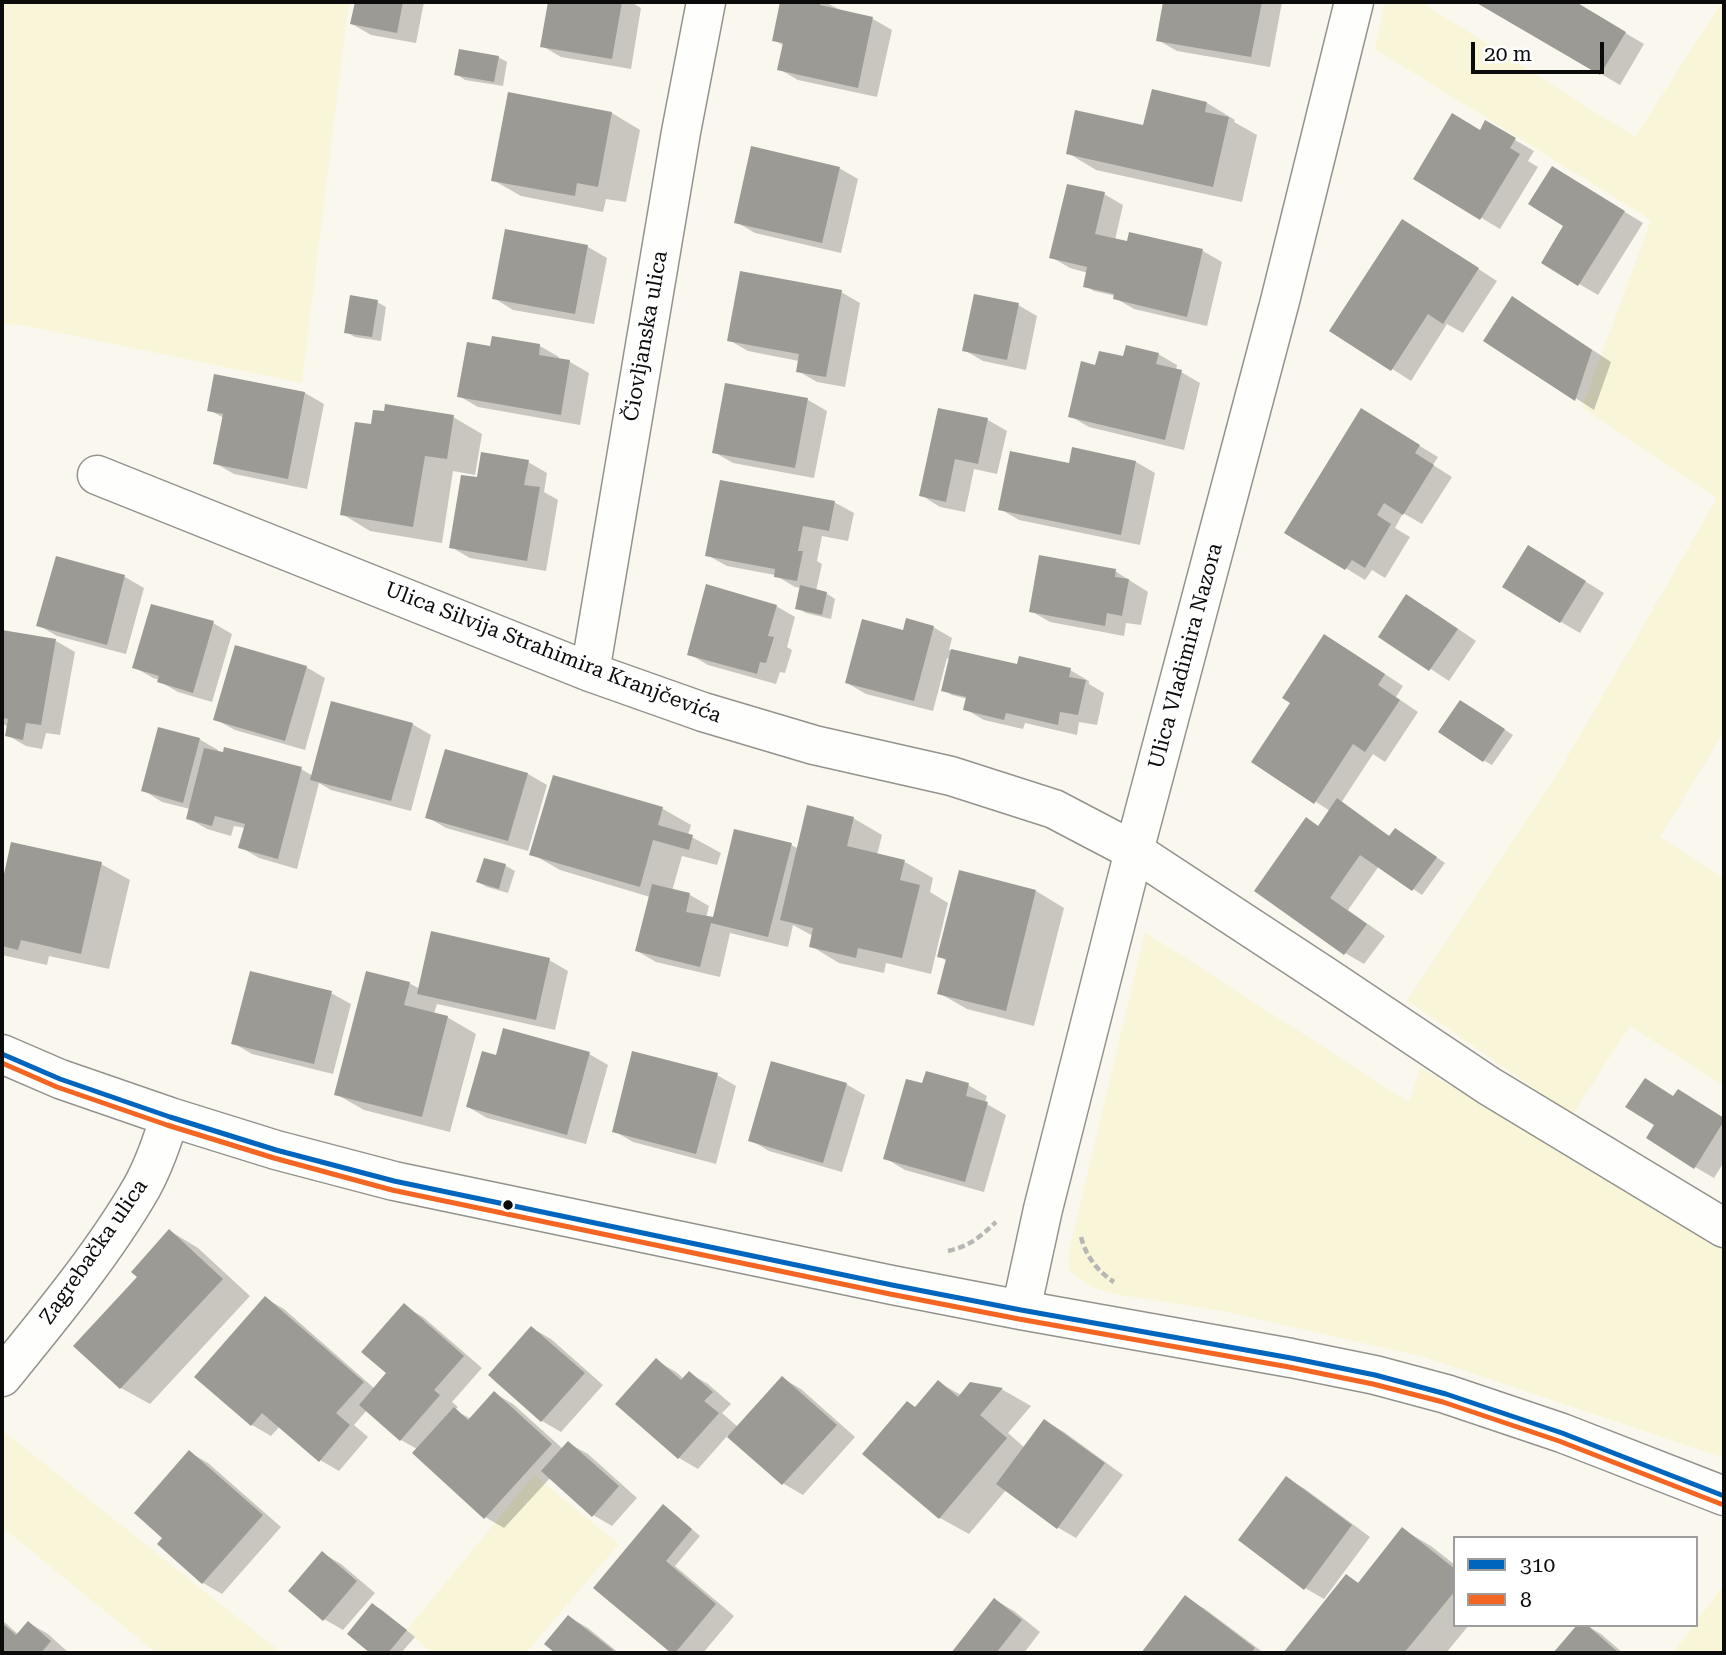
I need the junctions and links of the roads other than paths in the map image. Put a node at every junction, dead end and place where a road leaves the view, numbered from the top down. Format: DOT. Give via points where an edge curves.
graph roads {
  1 [pos="706,2"];
  2 [pos="1354,2"];
  3 [pos="97,475"];
  4 [pos="590,672"];
  5 [pos="1134,851"];
  6 [pos="2,1054"];
  7 [pos="170,1117"];
  8 [pos="1724,1228"];
  9 [pos="1021,1310"];
  10 [pos="2,1377"];
  11 [pos="1724,1496"];
  1 -- 4 [label="street, Čiovljanska ulica"];
  2 -- 5 [label="street, Ulica Vladimira Nazora"];
  3 -- 4 [label="street, Ulica Silvija Strahimira Kranjčevića"];
  4 -- 5 [label="street, Ulica Silvija Strahimira Kranjčevića" via="814,745 951,776 1054,809"];
  5 -- 8 [label="street, Ulica Silvija Strahimira Kranjčevića" via="1489,1086"];
  5 -- 9 [label="street, Ulica Vladimira Nazora"];
  6 -- 7 [label="street"];
  7 -- 9 [label="street" via="394,1181"];
  7 -- 10 [label="street, Zagrebačka ulica" via="142,1185 115,1230"];
  9 -- 11 [label="street" via="1291,1358 1446,1394"];
}
